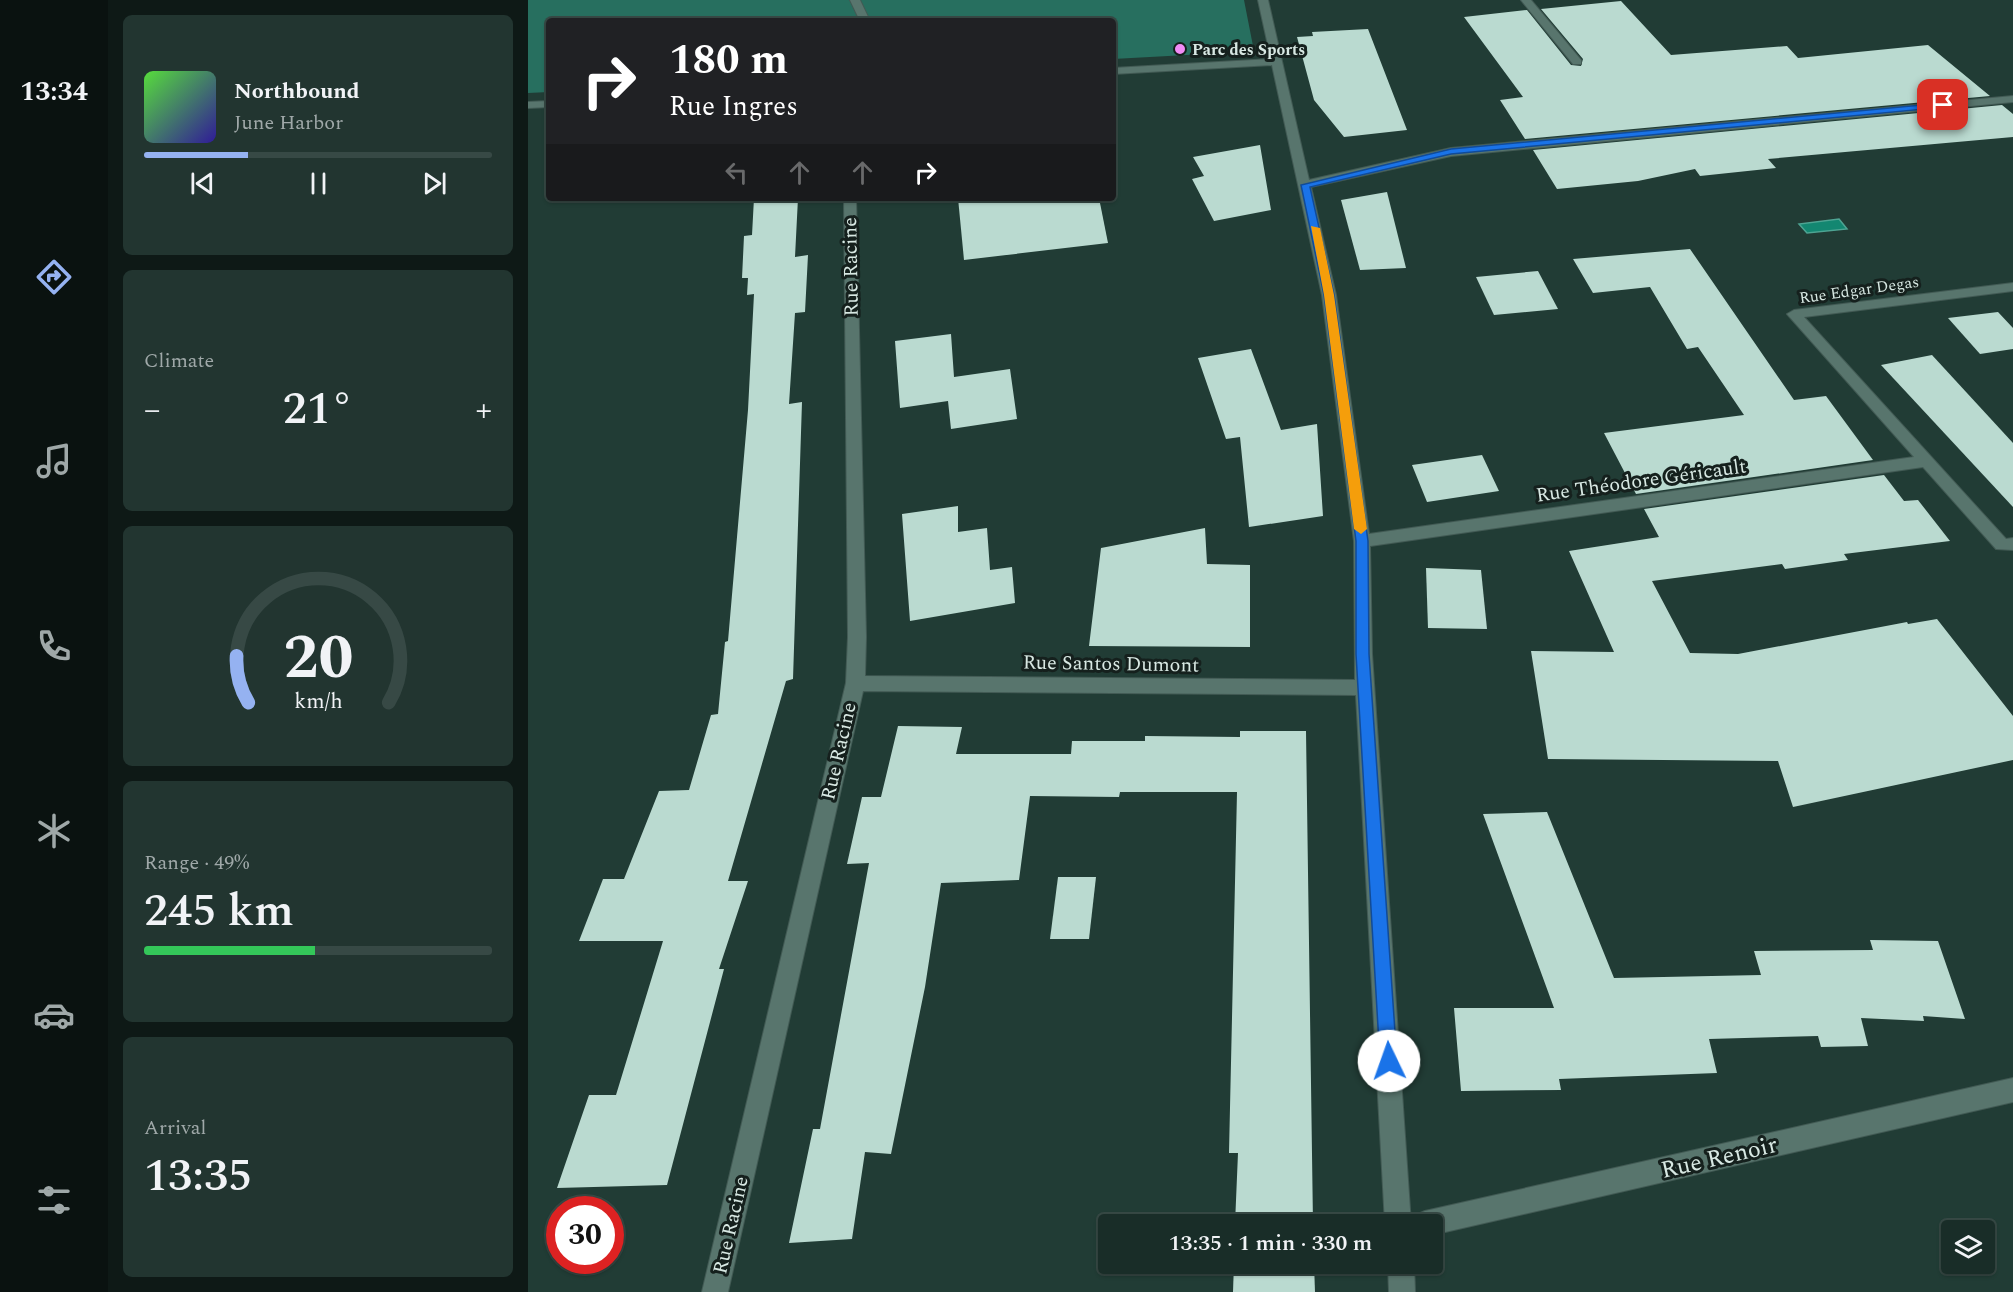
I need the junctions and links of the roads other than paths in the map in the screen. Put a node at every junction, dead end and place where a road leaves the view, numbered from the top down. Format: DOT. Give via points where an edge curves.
graph roads {
  1 [pos="855,0"];
  2 [pos="1263,0"];
  3 [pos="1526,0"];
  4 [pos="864,18"];
  5 [pos="1276,62"];
  6 [pos="1577,62"];
  7 [pos="1116,71"];
  8 [pos="2013,99"];
  9 [pos="546,104"];
  10 [pos="528,105"];
  11 [pos="1305,185"];
  12 [pos="850,201"];
  13 [pos="2013,287"];
  14 [pos="1927,461"];
  15 [pos="1362,541"];
  16 [pos="2013,543"];
  17 [pos="855,683"];
  18 [pos="1366,688"];
  19 [pos="2013,1089"];
  20 [pos="1397,1214"];
  21 [pos="1443,1220"];
  22 [pos="1401,1274"];
  23 [pos="715,1292"];
  24 [pos="1402,1292"];
  1 -- 4 [label="street"];
  2 -- 5 [label="street"];
  3 -- 6 [label="street"];
  5 -- 7 [label="street"];
  5 -- 11 [label="street"];
  8 -- 11 [label="street" via="1451,152"];
  9 -- 10 [label="street"];
  11 -- 15 [label="street" via="1329,295"];
  12 -- 17 [label="street, Rue Racine"];
  13 -- 14 [label="street, Rue Edgar Degas" via="1794,314"];
  14 -- 15 [label="street, Rue Théodore Géricault"];
  14 -- 16 [label="street" via="2002,545"];
  15 -- 18 [label="street"];
  17 -- 18 [label="street, Rue Santos Dumont"];
  17 -- 23 [label="street, Rue Racine"];
  18 -- 20 [label="street"];
  19 -- 21 [label="street, Rue Renoir"];
  22 -- 24 [label="street"];
}
